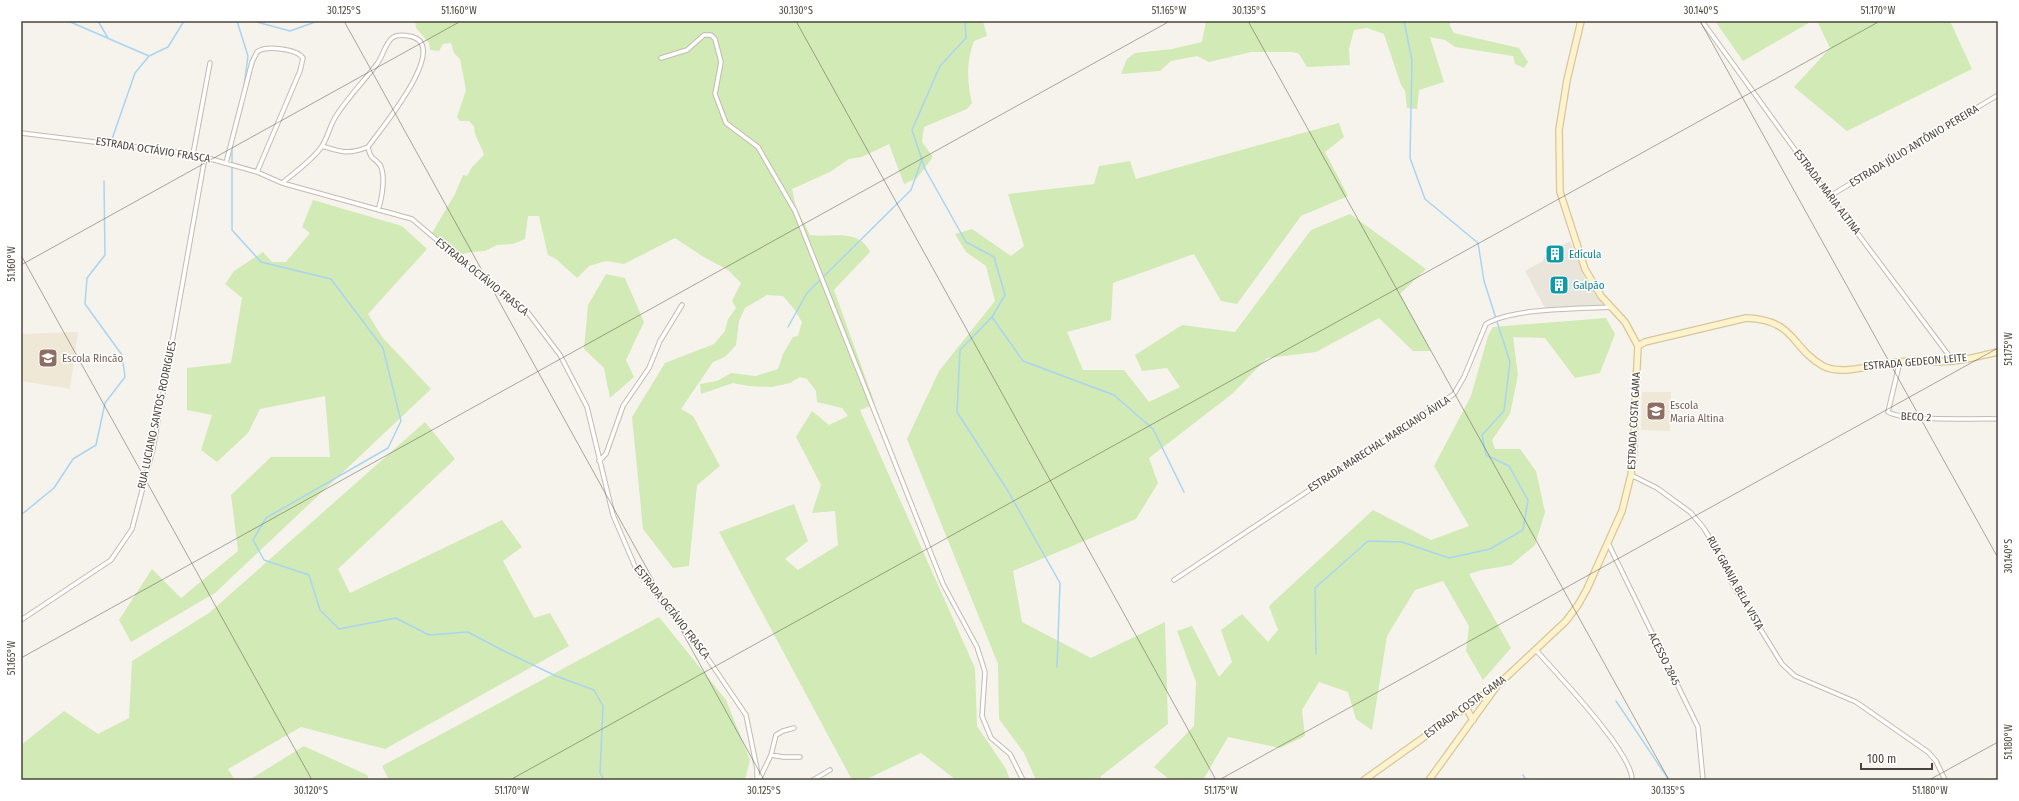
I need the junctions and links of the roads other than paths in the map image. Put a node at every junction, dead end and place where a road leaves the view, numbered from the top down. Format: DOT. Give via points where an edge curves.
graph roads {
  1 [pos="1581,21"];
  2 [pos="1702,21"];
  3 [pos="661,58"];
  4 [pos="210,63"];
  5 [pos="1998,95"];
  6 [pos="21,132"];
  7 [pos="322,146"];
  8 [pos="368,147"];
  9 [pos="193,154"];
  10 [pos="205,157"];
  11 [pos="226,163"];
  12 [pos="257,172"];
  13 [pos="282,183"];
  14 [pos="1830,196"];
  15 [pos="378,210"];
  16 [pos="682,305"];
  17 [pos="1611,307"];
  18 [pos="1638,346"];
  19 [pos="1998,352"];
  20 [pos="1900,361"];
  21 [pos="1953,361"];
  22 [pos="1998,419"];
  23 [pos="599,460"];
  24 [pos="1631,475"];
  25 [pos="1608,543"];
  26 [pos="1174,580"];
  27 [pos="21,620"];
  28 [pos="1535,648"];
  29 [pos="1500,683"];
  30 [pos="1465,706"];
  31 [pos="1472,720"];
  32 [pos="794,728"];
  33 [pos="771,755"];
  34 [pos="800,757"];
  35 [pos="830,770"];
  36 [pos="758,780"];
  37 [pos="812,780"];
  38 [pos="1023,780"];
  39 [pos="1364,780"];
  40 [pos="1430,780"];
  41 [pos="1632,780"];
  42 [pos="1703,780"];
  43 [pos="1945,780"];
  1 -- 17 [label="main road" via="1567,80 1559,130 1560,192 1585,269 1593,285"];
  2 -- 14 [label="street, ESTRADA MARIA ALTINA"];
  3 -- 38 [label="street" via="687,50 706,34 711,34 715,39 721,62 715,94 722,117 726,123 758,147 795,211 943,584 977,647 985,671 982,716 991,738 1009,753"];
  4 -- 9 [label="street"];
  5 -- 14 [label="street, ESTRADA JÚLIO ANTÔNIO PEREIRA"];
  6 -- 9 [label="street, ESTRADA OCTÁVIO FRASCA"];
  7 -- 8 [label="street" via="344,153"];
  7 -- 8 [label="street" via="335,116 383,56 393,36 415,37 425,49 418,76"];
  7 -- 13 [label="street"];
  8 -- 15 [label="street" via="370,157 379,164 383,172"];
  9 -- 10 [label="street, ESTRADA OCTÁVIO FRASCA"];
  10 -- 11 [label="street, ESTRADA OCTÁVIO FRASCA"];
  10 -- 27 [label="street, RUA LUCIANO SANTOS RODRIGUES" via="153,449 132,529 111,560"];
  11 -- 12 [label="street, ESTRADA OCTÁVIO FRASCA"];
  11 -- 12 [label="street" via="252,62 257,52 271,48 297,52 303,58 300,71"];
  12 -- 13 [label="street, ESTRADA OCTÁVIO FRASCA"];
  13 -- 15 [label="street, ESTRADA OCTÁVIO FRASCA"];
  14 -- 21 [label="street, ESTRADA MARIA ALTINA"];
  15 -- 23 [label="street, ESTRADA OCTÁVIO FRASCA" via="412,219 490,285 526,310 560,355 587,407"];
  16 -- 23 [label="street" via="660,341 649,368 623,406 606,454"];
  17 -- 18 [label="main road" via="1625,322"];
  17 -- 26 [label="street, ESTRADA MARECHAL MARCIANO ÁVILA" via="1518,313 1492,320 1486,324 1464,377 1454,394"];
  18 -- 20 [label="main road, ESTRADA GEDEON LEITE" via="1645,342 1746,318 1763,319 1787,331 1813,359 1833,370"];
  18 -- 24 [label="main road, ESTRADA COSTA GAMA"];
  19 -- 21 [label="main road, ESTRADA GEDEON LEITE"];
  20 -- 21 [label="main road, ESTRADA GEDEON LEITE"];
  20 -- 22 [label="street, BECO 2" via="1888,412 1895,416 1916,418"];
  23 -- 36 [label="street, ESTRADA OCTÁVIO FRASCA" via="613,516 637,571 708,659 746,715"];
  24 -- 25 [label="main road, ESTRADA COSTA GAMA" via="1622,511"];
  24 -- 43 [label="street, RUA GRANJA BELA VISTA" via="1657,488 1690,512 1703,527 1723,559 1732,583 1782,664 1795,676 1856,702 1928,752 1936,761"];
  25 -- 28 [label="main road, ESTRADA COSTA GAMA" via="1578,605 1566,621"];
  25 -- 42 [label="street, ACESSO 2845" via="1698,727"];
  28 -- 29 [label="main road, ESTRADA COSTA GAMA"];
  28 -- 41 [label="street" via="1617,745 1629,766"];
  29 -- 30 [label="main road, ESTRADA COSTA GAMA"];
  29 -- 31 [label="main road"];
  30 -- 31 [label="main road"];
  30 -- 39 [label="main road, ESTRADA COSTA GAMA"];
  31 -- 40 [label="main road"];
  32 -- 33 [label="street" via="777,734"];
  33 -- 34 [label="street" via="783,758"];
  33 -- 36 [label="street"];
  35 -- 37 [label="street"];
}
